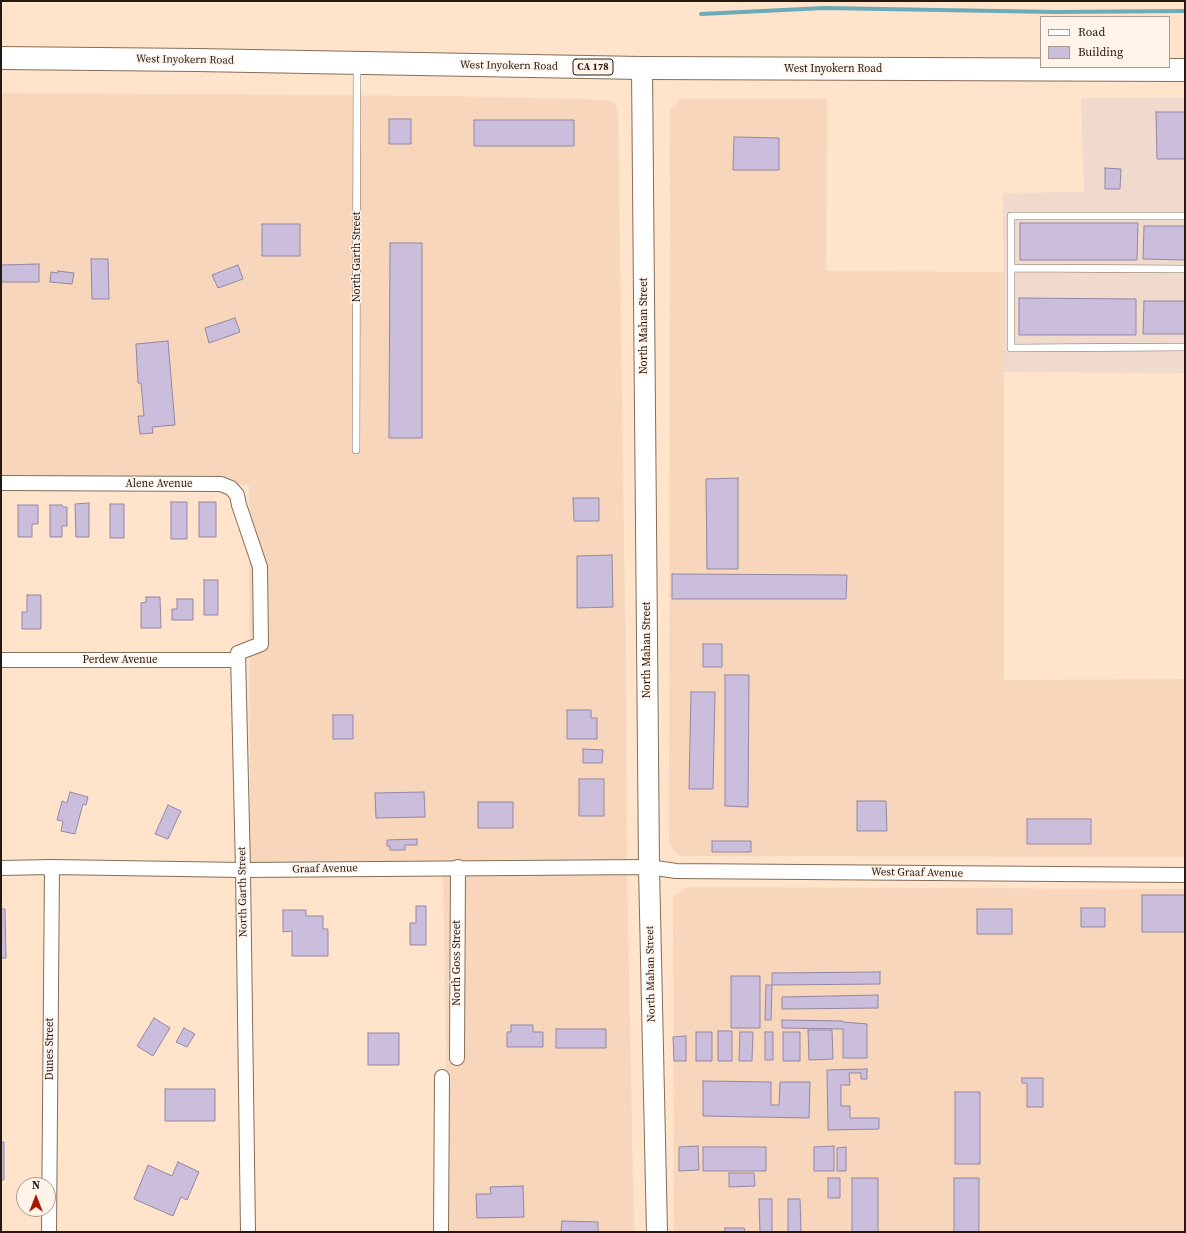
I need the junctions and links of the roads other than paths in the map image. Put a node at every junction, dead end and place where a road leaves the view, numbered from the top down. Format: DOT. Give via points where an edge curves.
graph roads {
  1 [pos="1,58"];
  2 [pos="357,63"];
  3 [pos="642,68"];
  4 [pos="1185,70"];
  5 [pos="1185,216"];
  6 [pos="1011,268"];
  7 [pos="1185,269"];
  8 [pos="1185,347"];
  9 [pos="356,450"];
  10 [pos="1,483"];
  11 [pos="1,660"];
  12 [pos="238,660"];
  13 [pos="52,867"];
  14 [pos="458,867"];
  15 [pos="649,867"];
  16 [pos="1,868"];
  17 [pos="243,870"];
  18 [pos="1185,875"];
  19 [pos="457,1058"];
  20 [pos="442,1077"];
  21 [pos="49,1232"];
  22 [pos="248,1232"];
  23 [pos="441,1232"];
  24 [pos="657,1232"];
  1 -- 2 [label="main road, West Inyokern Road / CA 178"];
  2 -- 3 [label="main road, West Inyokern Road / CA 178"];
  2 -- 9 [label="lane, North Garth Street"];
  3 -- 4 [label="main road, West Inyokern Road / CA 178"];
  3 -- 15 [label="street, North Mahan Street"];
  5 -- 6 [label="lane" via="1011,216"];
  6 -- 7 [label="lane"];
  6 -- 8 [label="lane" via="1011,348"];
  10 -- 12 [label="street, Alene Avenue" via="221,484 231,488 237,495 260,567 261,644 238,653"];
  11 -- 12 [label="street, Perdew Avenue"];
  12 -- 17 [label="street, North Garth Street"];
  13 -- 16 [label="street, Graaf Avenue"];
  13 -- 17 [label="street, Graaf Avenue"];
  13 -- 21 [label="street, Dunes Street"];
  14 -- 15 [label="street, Graaf Avenue"];
  14 -- 17 [label="street, Graaf Avenue"];
  14 -- 19 [label="street, North Goss Street"];
  15 -- 18 [label="street, West Graaf Avenue" via="676,871"];
  15 -- 24 [label="street, North Mahan Street"];
  17 -- 22 [label="street, North Garth Street"];
  20 -- 23 [label="street"];
}
